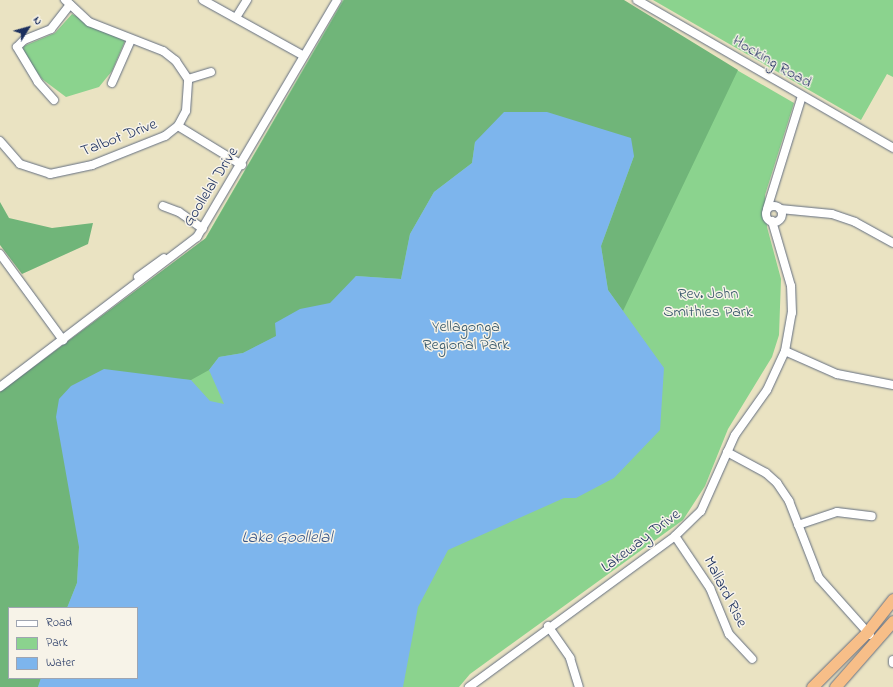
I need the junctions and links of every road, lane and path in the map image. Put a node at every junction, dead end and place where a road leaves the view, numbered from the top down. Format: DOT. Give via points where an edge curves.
graph roads {
  1 [pos="203,0"];
  2 [pos="213,0"];
  3 [pos="247,0"];
  4 [pos="332,0"];
  5 [pos="337,0"];
  6 [pos="636,0"];
  7 [pos="68,3"];
  8 [pos="238,15"];
  9 [pos="130,40"];
  10 [pos="304,52"];
  11 [pos="211,72"];
  12 [pos="188,79"];
  13 [pos="112,83"];
  14 [pos="804,97"];
  15 [pos="54,100"];
  16 [pos="178,126"];
  17 [pos="0,141"];
  18 [pos="893,148"];
  19 [pos="240,164"];
  20 [pos="774,191"];
  21 [pos="163,206"];
  22 [pos="768,209"];
  23 [pos="777,215"];
  24 [pos="202,228"];
  25 [pos="893,243"];
  26 [pos="0,254"];
  27 [pos="61,338"];
  28 [pos="785,351"];
  29 [pos="0,381"];
  30 [pos="893,385"];
  31 [pos="0,387"];
  32 [pos="728,452"];
  33 [pos="872,516"];
  34 [pos="798,525"];
  35 [pos="675,536"];
  36 [pos="893,599"];
  37 [pos="893,622"];
  38 [pos="548,626"];
  39 [pos="867,632"];
  40 [pos="878,642"];
  41 [pos="752,659"];
  42 [pos="469,687"];
  43 [pos="580,687"];
  44 [pos="812,687"];
  45 [pos="835,687"];
  1 -- 8 [label="street"];
  2 -- 8 [label="street"];
  3 -- 8 [label="street"];
  4 -- 10 [label="street, Goollelal Drive"];
  5 -- 10 [label="street, Goollelal Drive"];
  6 -- 14 [label="street, Hocking Road"];
  7 -- 9 [label="street" via="89,22"];
  7 -- 15 [label="street" via="51,29 24,40 18,48 38,82"];
  8 -- 10 [label="street"];
  9 -- 12 [label="street" via="170,56"];
  9 -- 13 [label="street"];
  10 -- 19 [label="street, Goollelal Drive"];
  11 -- 12 [label="street"];
  12 -- 16 [label="street, Talbot Drive" via="189,100"];
  14 -- 18 [label="street, Hocking Road"];
  14 -- 20 [label="street, Lakeway Drive" via="797,112"];
  16 -- 17 [label="street, Talbot Drive" via="165,136 127,152 50,174 20,164"];
  16 -- 19 [label="street"];
  19 -- 24 [label="street, Goollelal Drive"];
  20 -- 22 [label="street, Lakeway Drive"];
  20 -- 23 [label="street, Lakeway Drive"];
  21 -- 24 [label="street" via="179,212"];
  22 -- 23 [label="street"];
  22 -- 23 [label="street" via="766,217"];
  23 -- 25 [label="street" via="794,212 832,214 856,222"];
  23 -- 28 [label="street, Lakeway Drive" via="775,231 791,286 792,313"];
  24 -- 27 [label="street, Goollelal Drive"];
  26 -- 27 [label="street"];
  27 -- 29 [label="street, Goollelal Drive"];
  27 -- 31 [label="street, Goollelal Drive"];
  28 -- 30 [label="street" via="837,374"];
  28 -- 32 [label="street, Lakeway Drive" via="767,390"];
  32 -- 34 [label="street" via="766,473 777,483 789,501"];
  32 -- 35 [label="street, Lakeway Drive" via="701,511"];
  33 -- 34 [label="street" via="837,512"];
  34 -- 39 [label="street" via="819,578"];
  35 -- 38 [label="street, Lakeway Drive"];
  35 -- 41 [label="street, Mallard Rise" via="710,588 729,634"];
  36 -- 39 [label="highway"];
  37 -- 40 [label="highway"];
  38 -- 42 [label="street, Lakeway Drive"];
  38 -- 43 [label="street" via="570,658"];
  39 -- 40 [label="street"];
  39 -- 44 [label="highway"];
  40 -- 45 [label="highway"];
}
